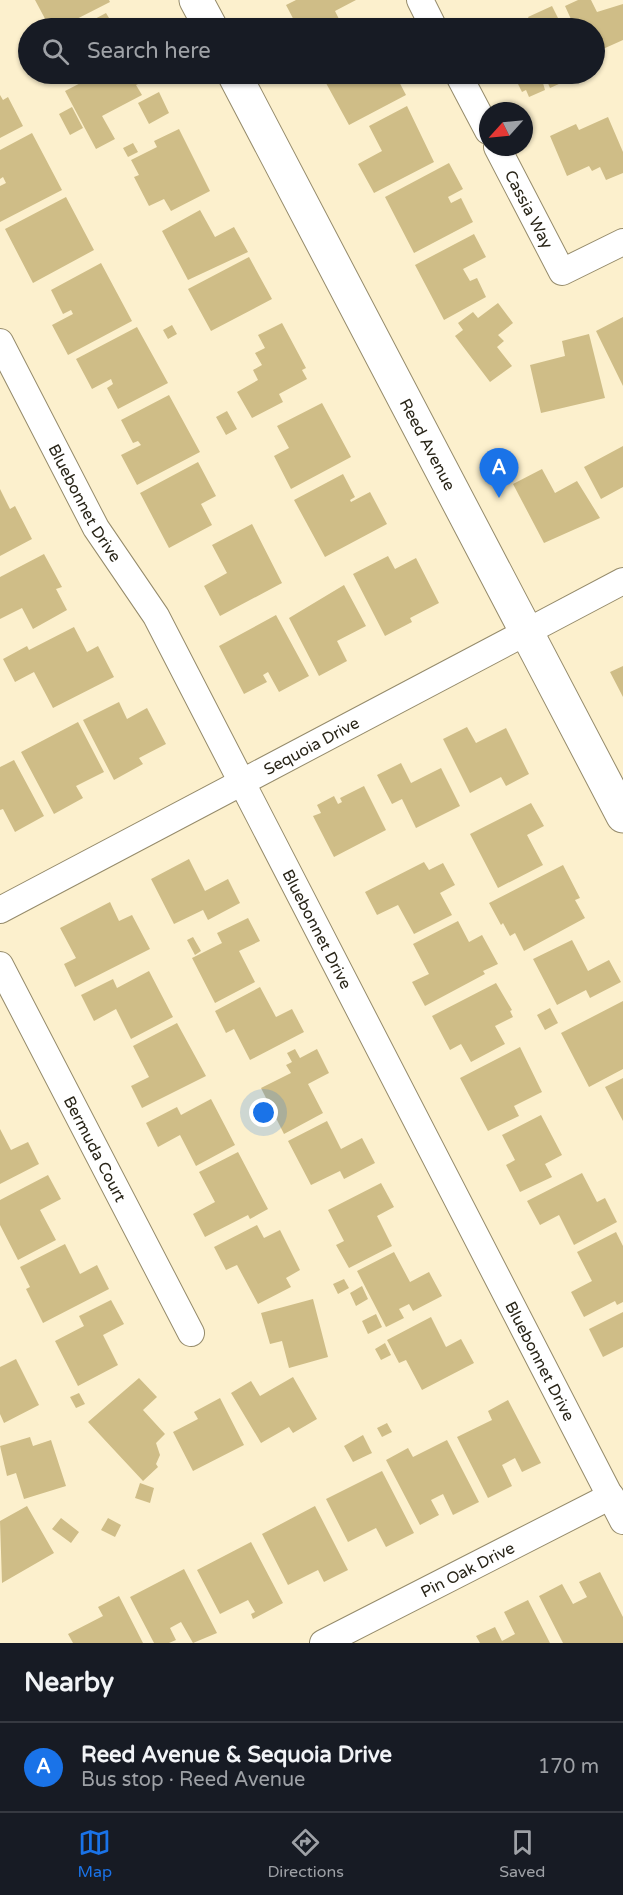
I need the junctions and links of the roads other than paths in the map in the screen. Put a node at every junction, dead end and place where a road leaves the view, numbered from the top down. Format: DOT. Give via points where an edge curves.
graph roads {
  1 [pos="196,0"];
  2 [pos="205,18"];
  3 [pos="239,84"];
  4 [pos="463,84"];
  5 [pos="479,114"];
  6 [pos="502,156"];
  7 [pos="623,242"];
  8 [pos="0,342"];
  9 [pos="623,581"];
  10 [pos="526,630"];
  11 [pos="241,784"];
  12 [pos="623,816"];
  13 [pos="0,910"];
  14 [pos="0,965"];
  15 [pos="191,1333"];
  16 [pos="611,1496"];
  17 [pos="623,1521"];
  18 [pos="323,1643"];
  1 -- 2 [label="main road"];
  3 -- 10 [label="main road, Reed Avenue"];
  4 -- 5 [label="street"];
  6 -- 7 [label="street, Cassia Way" via="562,272"];
  8 -- 11 [label="street, Bluebonnet Drive" via="96,528 156,616"];
  9 -- 10 [label="street, Sequoia Drive"];
  10 -- 11 [label="street, Sequoia Drive"];
  10 -- 12 [label="main road, Reed Avenue"];
  11 -- 13 [label="street, Sequoia Drive"];
  11 -- 16 [label="street, Bluebonnet Drive"];
  14 -- 15 [label="street, Bermuda Court"];
  16 -- 17 [label="street, Bluebonnet Drive"];
  16 -- 18 [label="street, Pin Oak Drive"];
}
